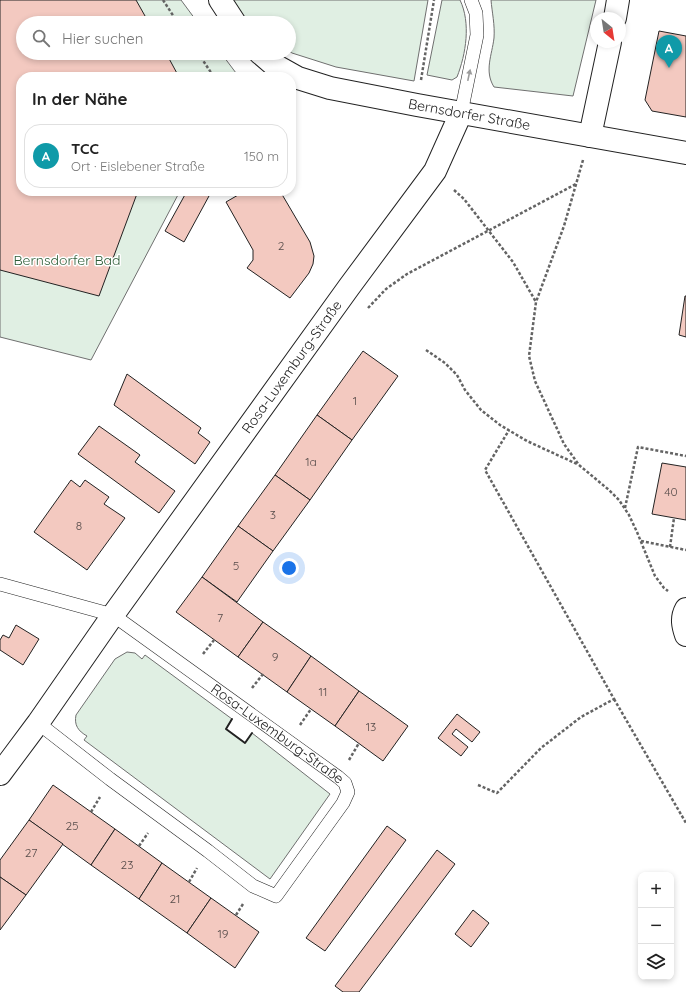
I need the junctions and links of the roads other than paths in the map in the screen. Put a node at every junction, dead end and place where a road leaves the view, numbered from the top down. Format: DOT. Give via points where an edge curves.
graph roads {
  1 [pos="220,0"];
  2 [pos="470,0"];
  3 [pos="618,0"];
  4 [pos="616,12"];
  5 [pos="230,16"];
  6 [pos="609,48"];
  7 [pos="268,60"];
  8 [pos="287,72"];
  9 [pos="296,77"];
  10 [pos="461,113"];
  11 [pos="590,136"];
  12 [pos="686,153"];
  13 [pos="0,584"];
  14 [pos="686,609"];
  15 [pos="113,615"];
  16 [pos="686,635"];
  17 [pos="38,723"];
  18 [pos="0,774"];
  1 -- 5 [label="street"];
  10 -- 2 [label="lane, one-way" via="477,35 476,13"];
  3 -- 4 [label="street"];
  6 -- 11 [label="street"];
  7 -- 8 [label="street, Bernsdorfer Straße"];
  9 -- 10 [label="street, Bernsdorfer Straße" via="323,86"];
  10 -- 11 [label="street, Bernsdorfer Straße"];
  10 -- 15 [label="street, Rosa-Luxemburg-Straße" via="434,171"];
  11 -- 12 [label="street, Bernsdorfer Straße"];
  13 -- 15 [label="lane"];
  14 -- 16 [label="street" via="683,624"];
  15 -- 17 [label="street, Rosa-Luxemburg-Straße"];
  15 -- 17 [label="lane, Rosa-Luxemburg-Straße" via="338,777 345,783 348,792 343,804 276,896 253,886"];
  17 -- 18 [label="street, Rosa-Luxemburg-Straße"];
}
